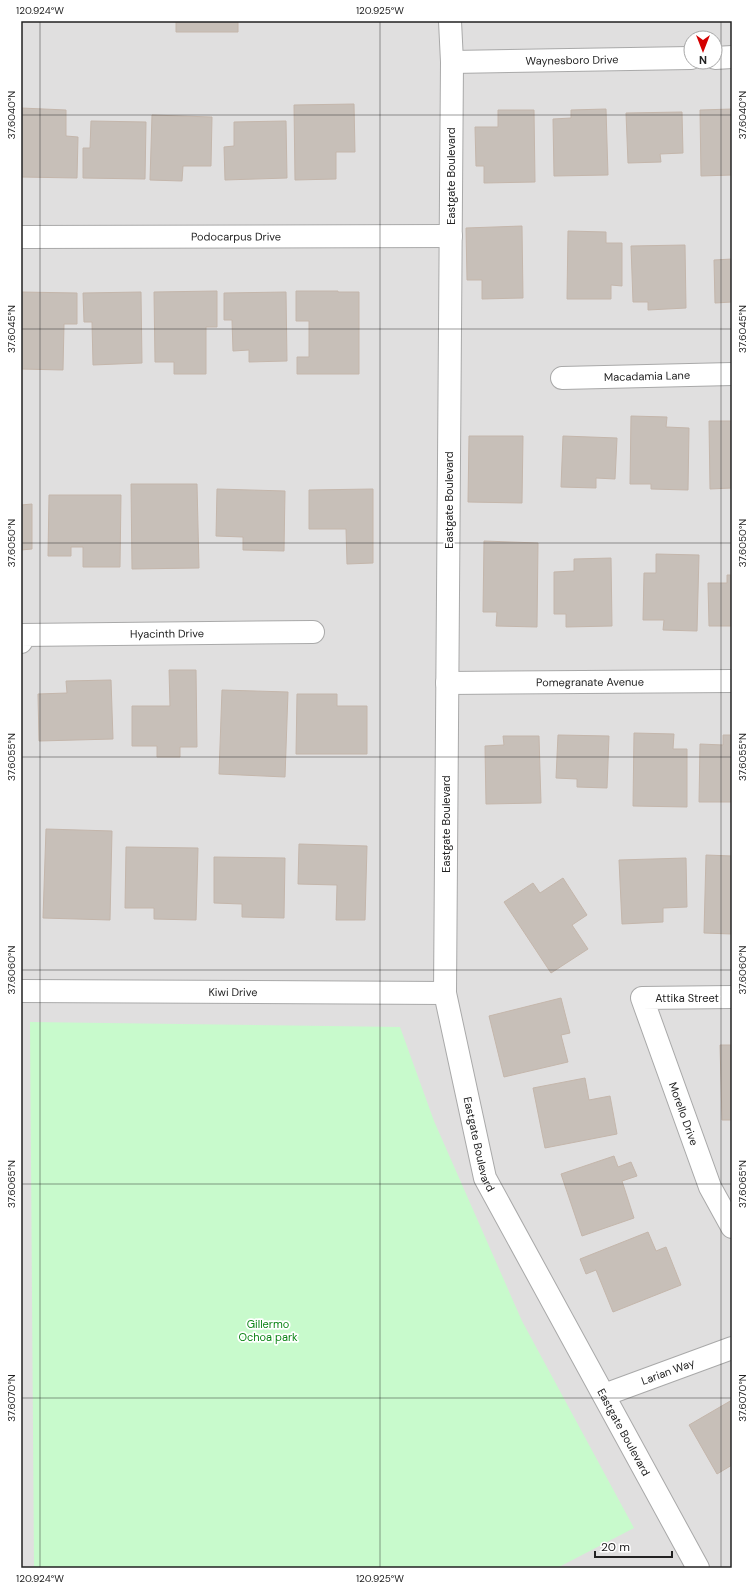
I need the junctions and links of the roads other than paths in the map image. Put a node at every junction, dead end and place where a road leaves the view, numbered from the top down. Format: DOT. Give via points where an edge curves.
graph roads {
  1 [pos="450,21"];
  2 [pos="683,58"];
  3 [pos="452,62"];
  4 [pos="451,236"];
  5 [pos="21,237"];
  6 [pos="732,374"];
  7 [pos="562,378"];
  8 [pos="313,632"];
  9 [pos="21,635"];
  10 [pos="21,642"];
  11 [pos="732,681"];
  12 [pos="447,683"];
  13 [pos="21,991"];
  14 [pos="445,993"];
  15 [pos="732,997"];
  16 [pos="642,998"];
  17 [pos="732,1227"];
  18 [pos="732,1348"];
  19 [pos="604,1395"];
  20 [pos="698,1568"];
  1 -- 3 [label="street, Eastgate Boulevard"];
  2 -- 3 [label="street, Waynesboro Drive"];
  3 -- 4 [label="street, Eastgate Boulevard"];
  4 -- 5 [label="street, Podocarpus Drive"];
  4 -- 12 [label="street, Eastgate Boulevard"];
  6 -- 7 [label="street, Macadamia Lane"];
  8 -- 9 [label="street, Hyacinth Drive"];
  9 -- 10 [label="street"];
  11 -- 12 [label="street, Pomegranate Avenue"];
  12 -- 14 [label="street, Eastgate Boulevard"];
  13 -- 14 [label="street, Kiwi Drive"];
  14 -- 19 [label="street, Eastgate Boulevard" via="485,1178"];
  15 -- 16 [label="street, Attika Street"];
  16 -- 17 [label="street, Morello Drive" via="710,1187"];
  18 -- 19 [label="street, Larian Way"];
  19 -- 20 [label="street, Eastgate Boulevard"];
}
